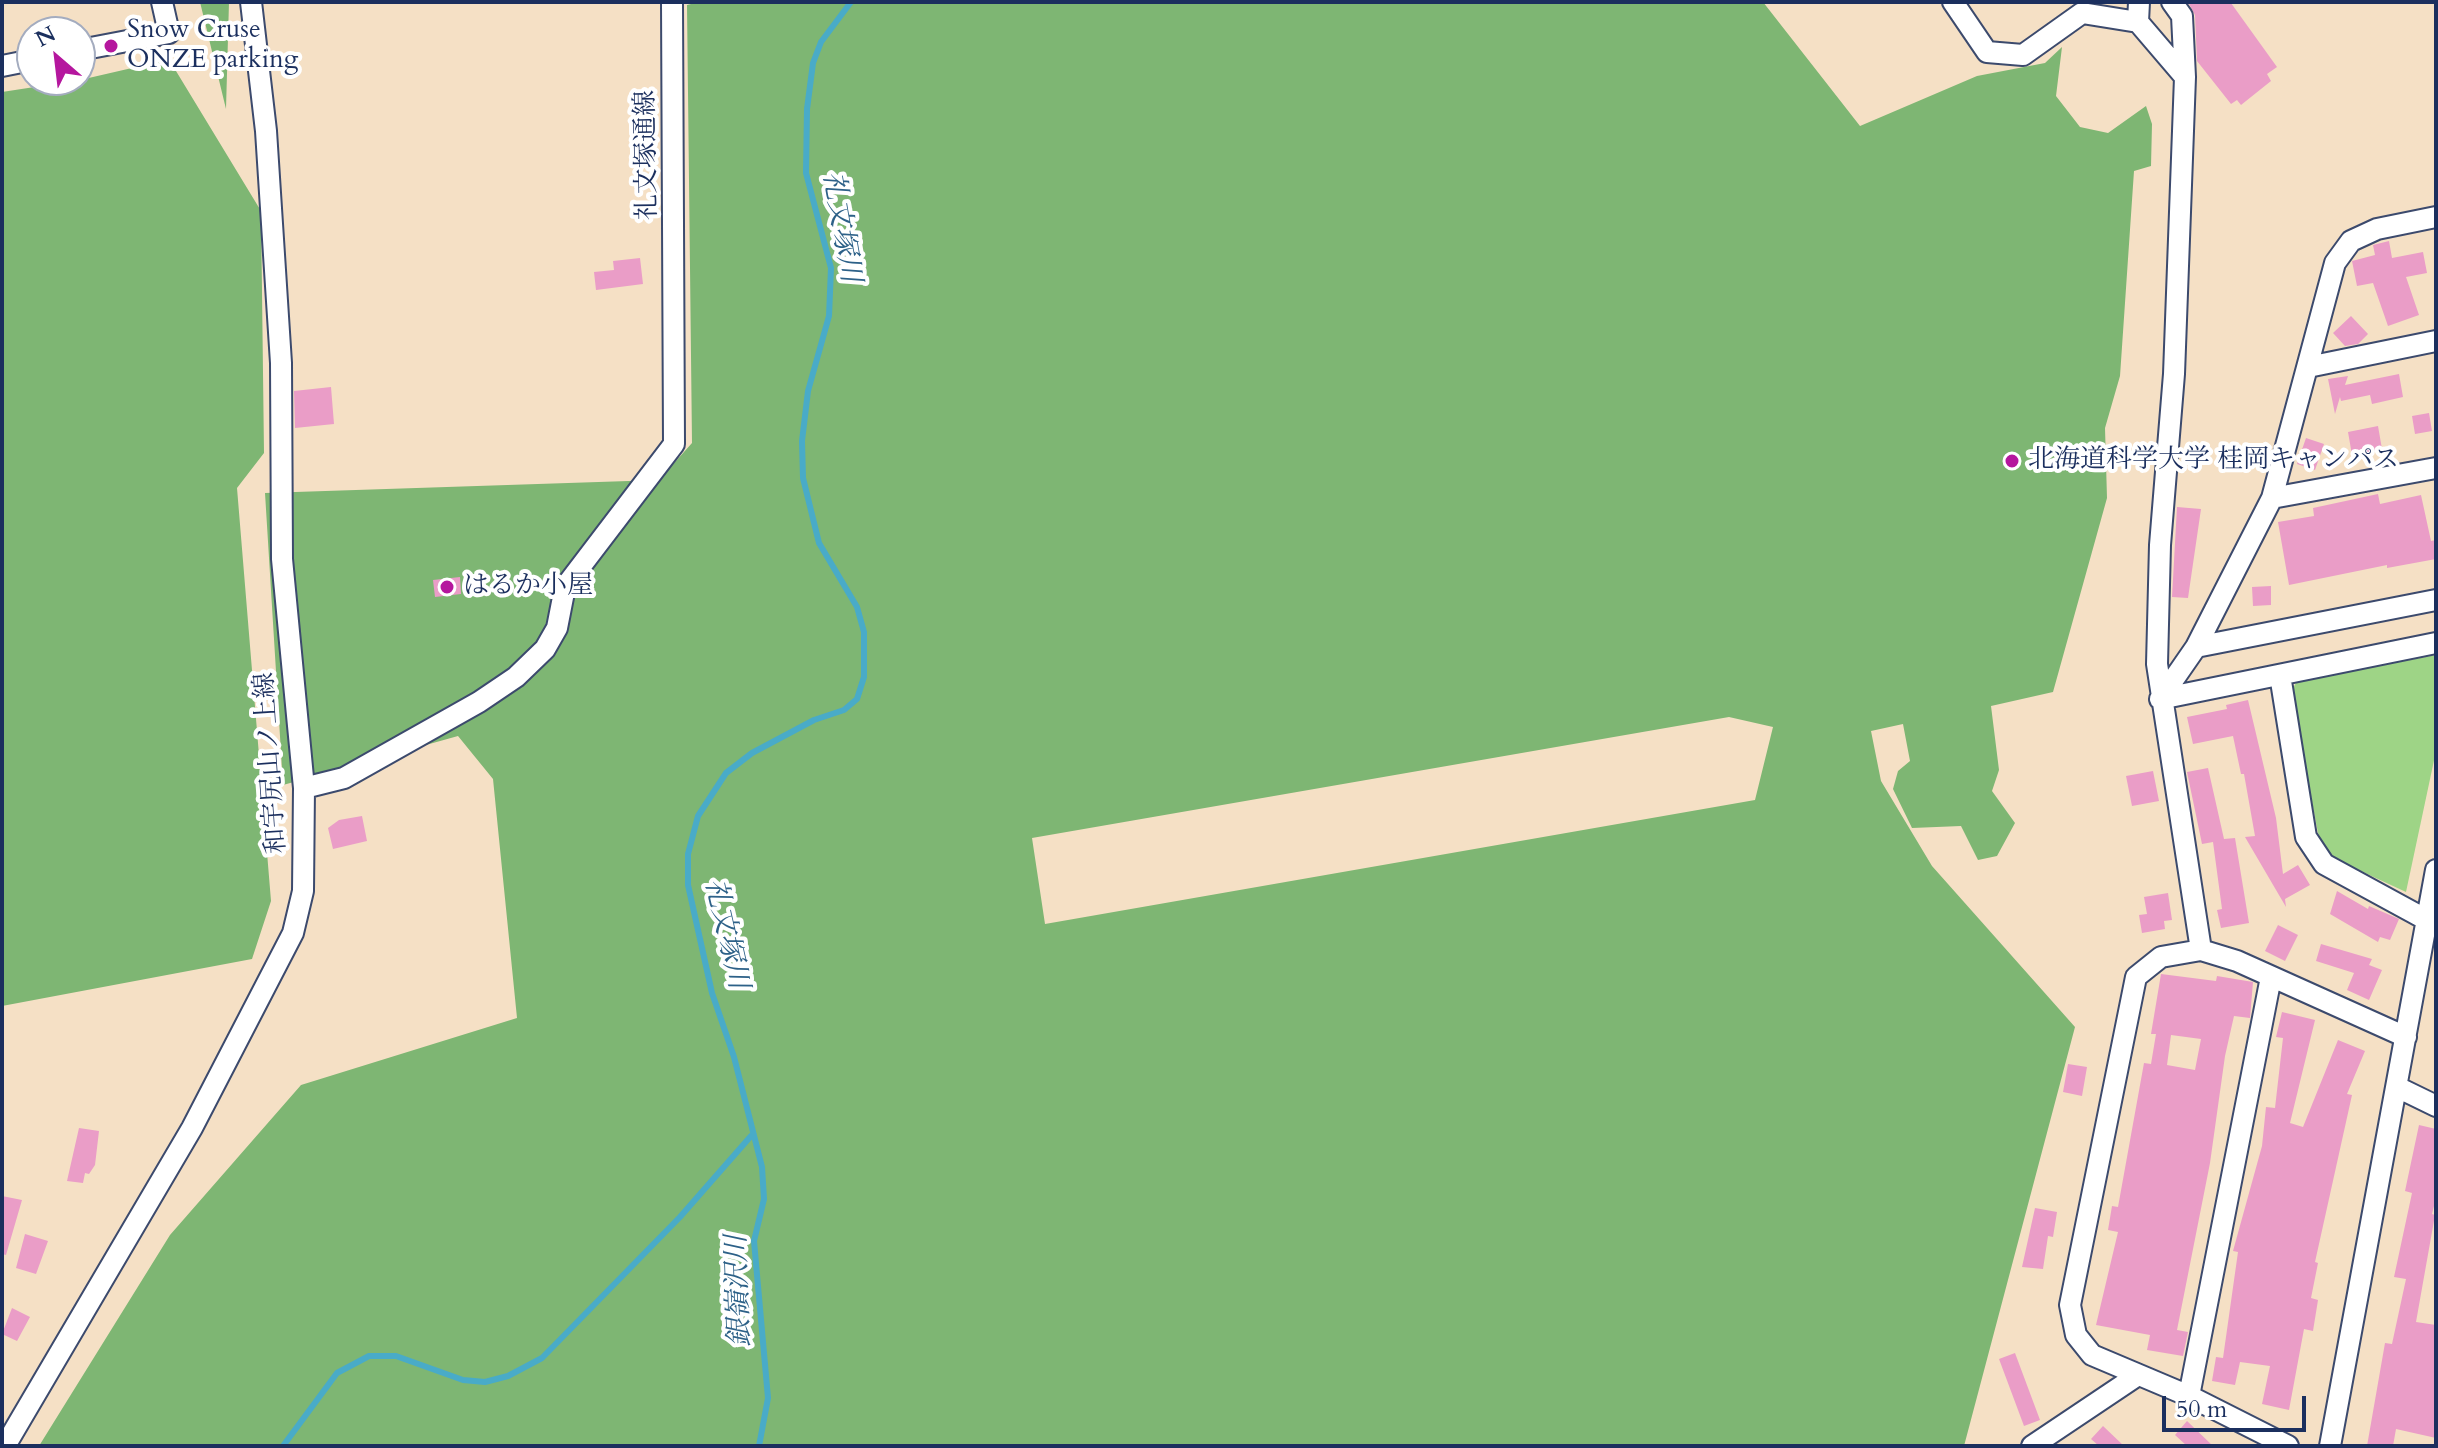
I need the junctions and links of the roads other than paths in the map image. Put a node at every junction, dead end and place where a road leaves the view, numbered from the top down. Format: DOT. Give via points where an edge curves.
graph roads {
  1 [pos="162,2"];
  2 [pos="251,2"];
  3 [pos="672,2"];
  4 [pos="1953,2"];
  5 [pos="2172,2"];
  6 [pos="2138,12"];
  7 [pos="96,47"];
  8 [pos="2185,77"];
  9 [pos="2436,217"];
  10 [pos="2436,341"];
  11 [pos="2308,367"];
  12 [pos="2436,468"];
  13 [pos="2272,498"];
  14 [pos="2436,600"];
  15 [pos="2436,643"];
  16 [pos="2196,647"];
  17 [pos="2280,675"];
  18 [pos="2160,699"];
  19 [pos="304,788"];
  20 [pos="2436,870"];
  21 [pos="2425,919"];
  22 [pos="2201,950"];
  23 [pos="2271,977"];
  24 [pos="2406,1037"];
  25 [pos="2397,1087"];
  26 [pos="2436,1106"];
  27 [pos="2138,1375"];
  28 [pos="2189,1396"];
  29 [pos="5,1446"];
  30 [pos="2032,1446"];
  31 [pos="2288,1446"];
  32 [pos="2330,1446"];
  1 -- 7 [label="street" via="169,33"];
  2 -- 19 [label="street, 和宇尻山ノ上線" via="266,131 281,363 282,559"];
  3 -- 19 [label="street, 礼文塚通線" via="674,444 565,587 557,628 545,649 516,677 344,778"];
  4 -- 6 [label="street" via="1987,52 2023,55 2082,13"];
  5 -- 8 [label="street" via="2182,16"];
  6 -- 8 [label="street"];
  8 -- 18 [label="street" via="2174,374 2160,545"];
  9 -- 11 [label="street" via="2377,229 2351,241 2335,263"];
  10 -- 11 [label="street"];
  11 -- 13 [label="street"];
  12 -- 13 [label="street"];
  13 -- 16 [label="street"];
  14 -- 16 [label="street"];
  15 -- 17 [label="street"];
  16 -- 18 [label="street"];
  17 -- 18 [label="street"];
  17 -- 21 [label="street" via="2306,837 2324,864"];
  18 -- 22 [label="street"];
  19 -- 29 [label="street, 和宇尻山ノ上線" via="303,891 293,933 192,1128"];
  20 -- 21 [label="street"];
  21 -- 24 [label="street"];
  22 -- 23 [label="street"];
  22 -- 27 [label="street" via="2161,957 2136,977 2070,1305 2076,1335 2092,1355"];
  23 -- 24 [label="street"];
  23 -- 28 [label="street"];
  24 -- 25 [label="street"];
  25 -- 26 [label="street"];
  25 -- 32 [label="street"];
  27 -- 28 [label="street"];
  27 -- 30 [label="street"];
  28 -- 31 [label="street"];
}
